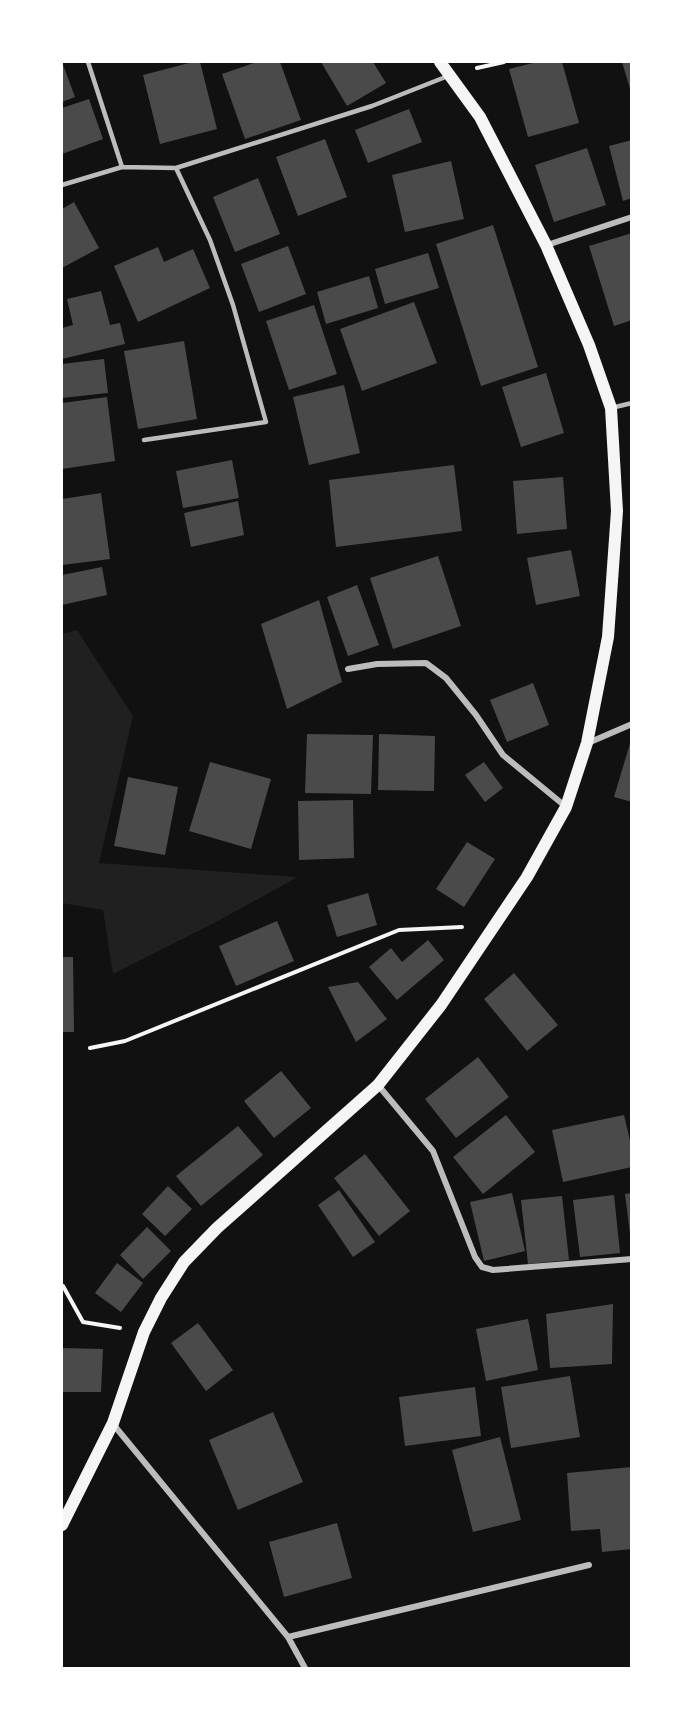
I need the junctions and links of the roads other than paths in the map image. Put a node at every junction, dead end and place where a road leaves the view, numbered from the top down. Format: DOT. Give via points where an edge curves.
graph roads {
  1 [pos="87,62"];
  2 [pos="440,62"];
  3 [pos="451,75"];
  4 [pos="122,166"];
  5 [pos="176,168"];
  6 [pos="62,185"];
  7 [pos="632,217"];
  8 [pos="546,245"];
  9 [pos="632,404"];
  10 [pos="611,408"];
  11 [pos="144,440"];
  12 [pos="348,669"];
  13 [pos="632,724"];
  14 [pos="587,744"];
  15 [pos="566,807"];
  16 [pos="378,1085"];
  17 [pos="632,1259"];
  18 [pos="113,1423"];
  19 [pos="62,1524"];
  20 [pos="589,1565"];
  21 [pos="288,1637"];
  22 [pos="305,1668"];
  1 -- 4 [label="lane"];
  2 -- 3 [label="main road"];
  3 -- 5 [label="lane" via="372,105"];
  3 -- 8 [label="main road" via="480,117"];
  4 -- 5 [label="lane"];
  4 -- 6 [label="lane"];
  5 -- 11 [label="lane" via="214,250 266,422"];
  7 -- 8 [label="street"];
  8 -- 10 [label="main road"];
  9 -- 10 [label="lane"];
  10 -- 14 [label="main road" via="617,511 608,637"];
  12 -- 15 [label="street" via="426,663 446,678 503,755"];
  13 -- 14 [label="street"];
  14 -- 15 [label="main road"];
  15 -- 16 [label="main road" via="527,877 441,1005"];
  16 -- 17 [label="street" via="433,1151 482,1267 493,1270"];
  16 -- 18 [label="main road" via="184,1262 144,1332"];
  18 -- 19 [label="main road"];
  18 -- 21 [label="street"];
  20 -- 21 [label="street"];
  21 -- 22 [label="street"];
}
